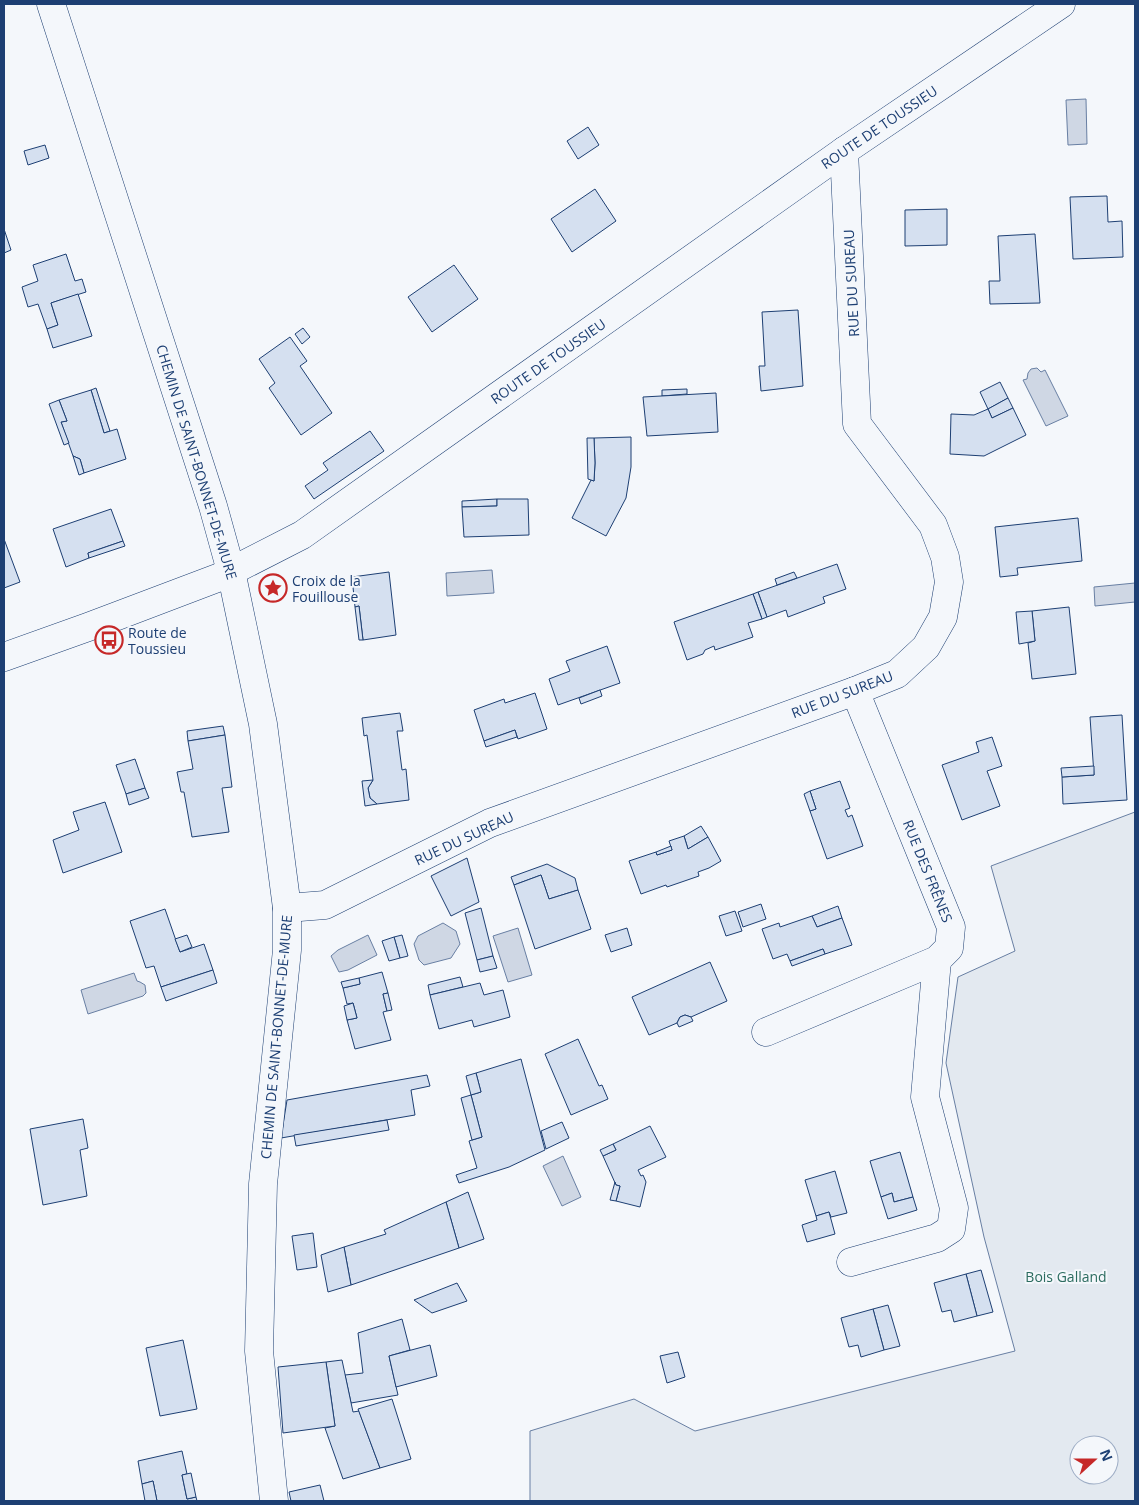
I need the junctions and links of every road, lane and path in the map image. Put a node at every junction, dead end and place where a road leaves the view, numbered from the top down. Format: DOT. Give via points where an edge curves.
graph roads {
  1 [pos="51,4"];
  2 [pos="1061,4"];
  3 [pos="844,151"];
  4 [pos="231,571"];
  5 [pos="4,657"];
  6 [pos="855,691"];
  7 [pos="288,908"];
  8 [pos="936,960"];
  9 [pos="766,1032"];
  10 [pos="851,1262"];
  11 [pos="274,1501"];
  1 -- 4 [label="street, CHEMIN DE SAINT-BONNET-DE-MURE"];
  2 -- 3 [label="street, ROUTE DE TOUSSIEU"];
  3 -- 4 [label="street, ROUTE DE TOUSSIEU" via="302,535"];
  3 -- 6 [label="street, RUE DU SUREAU" via="857,424 933,525 950,582 944,617 926,648 897,674"];
  4 -- 5 [label="street, ROUTE DE TOUSSIEU" via="114,618"];
  4 -- 7 [label="street, CHEMIN DE SAINT-BONNET-DE-MURE" via="263,724"];
  6 -- 7 [label="street, RUE DU SUREAU" via="490,823 325,905"];
  6 -- 8 [label="street, RUE DES FRÊNES" via="951,927 949,948"];
  7 -- 11 [label="street, CHEMIN DE SAINT-BONNET-DE-MURE" via="287,950 264,1184 259,1351"];
  8 -- 9 [label="street"];
  8 -- 10 [label="street" via="925,1097 954,1208 951,1229 937,1238"];
}
